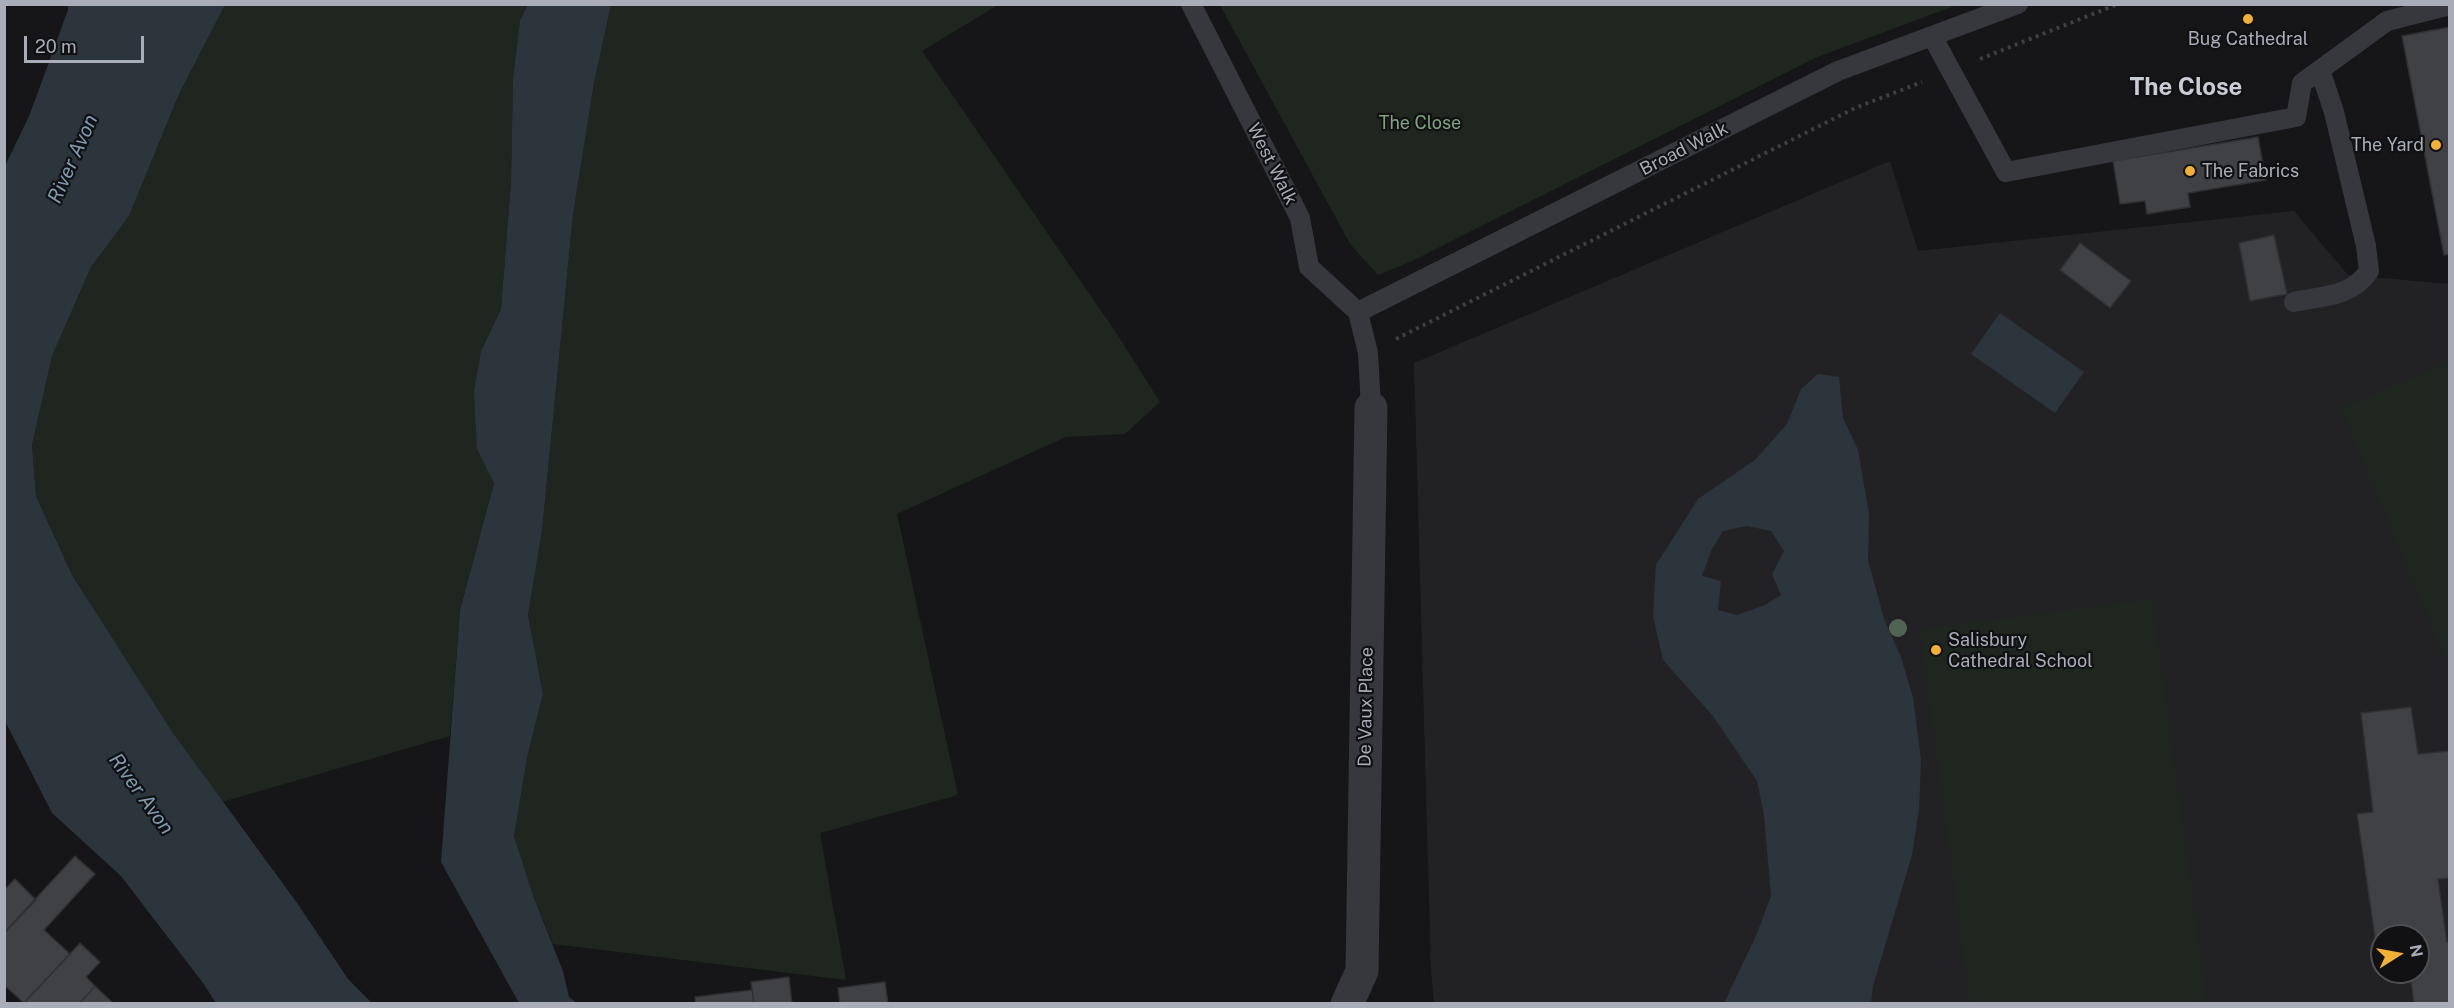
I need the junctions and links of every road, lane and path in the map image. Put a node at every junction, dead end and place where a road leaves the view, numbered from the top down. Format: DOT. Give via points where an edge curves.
graph roads {
  1 [pos="1191,4"];
  2 [pos="2018,4"];
  3 [pos="2118,4"];
  4 [pos="2450,5"];
  5 [pos="1932,36"];
  6 [pos="1951,70"];
  7 [pos="2320,70"];
  8 [pos="2294,302"];
  9 [pos="1358,312"];
  10 [pos="1368,353"];
  11 [pos="1371,408"];
  12 [pos="1347,1004"];
  1 -- 9 [label="lane, West Walk" via="1300,218 1309,267"];
  2 -- 5 [label="lane, Broad Walk"];
  3 -- 6 [label="path"];
  4 -- 7 [label="lane" via="2386,21"];
  5 -- 6 [label="lane"];
  5 -- 9 [label="lane, Broad Walk" via="1838,71"];
  6 -- 7 [label="lane" via="2006,172 2296,117 2302,83"];
  6 -- 10 [label="path" via="1855,108"];
  7 -- 8 [label="lane" via="2334,112 2369,271 2361,283 2345,292"];
  9 -- 10 [label="lane"];
  10 -- 11 [label="lane"];
  11 -- 12 [label="street, De Vaux Place" via="1362,971"];
}
